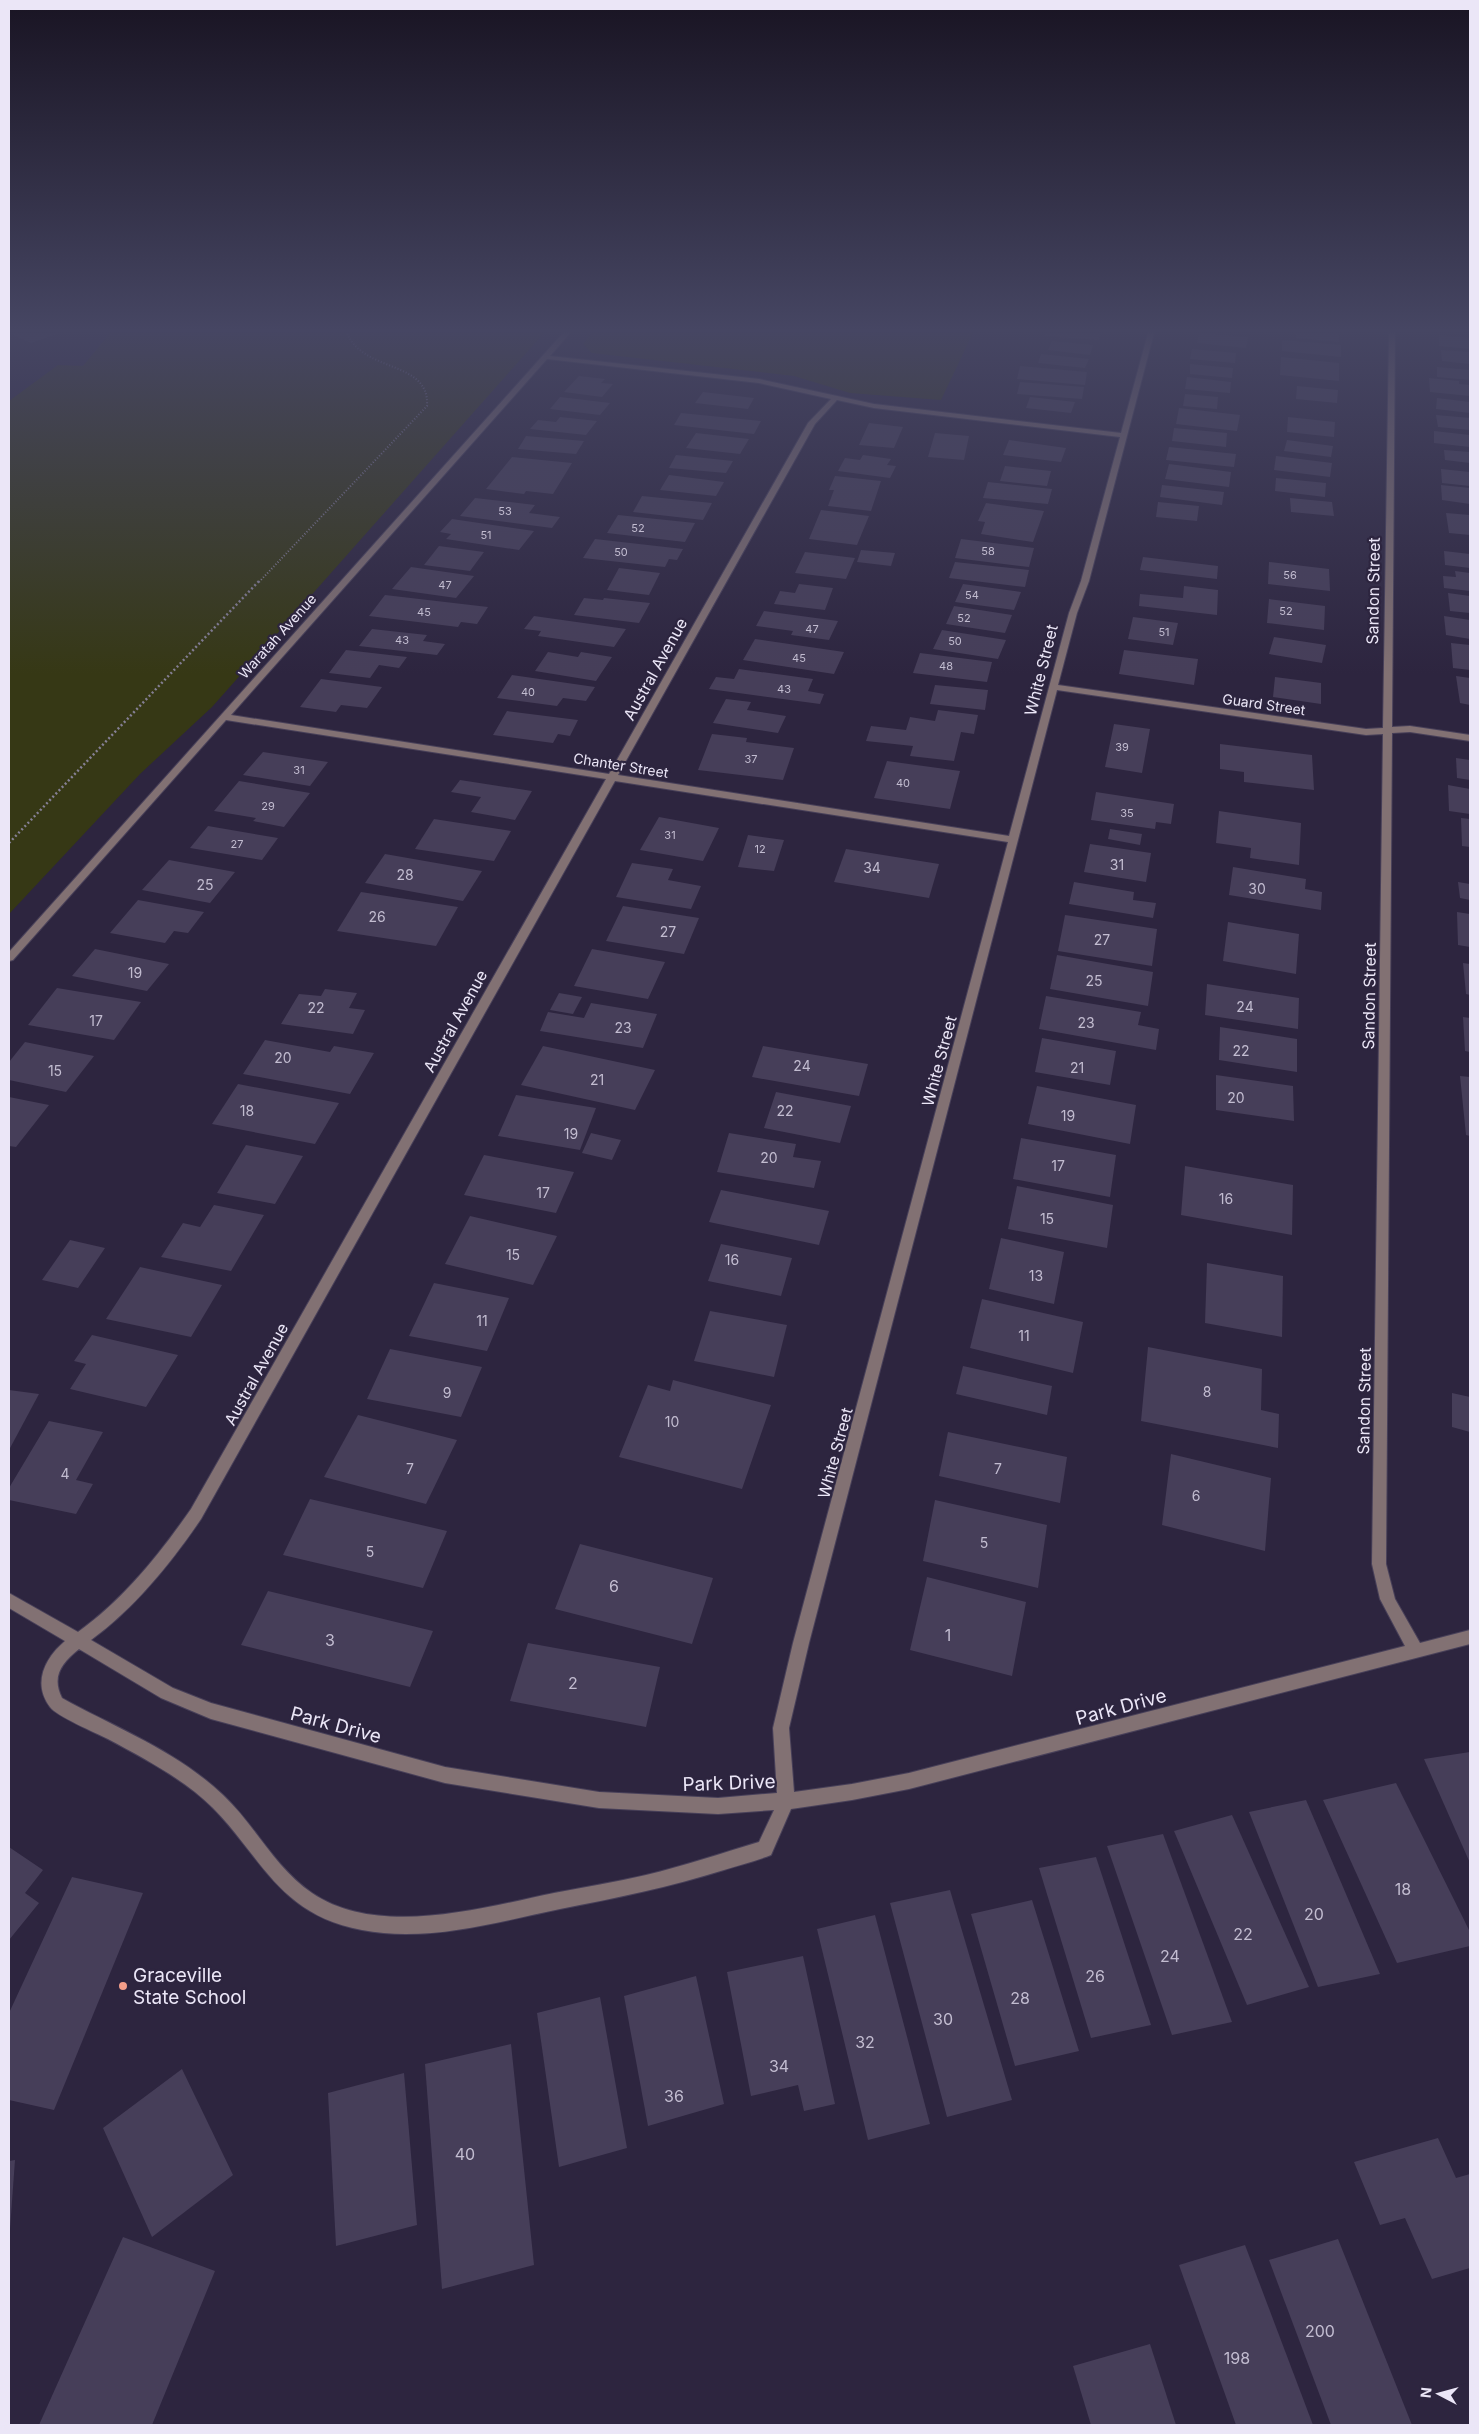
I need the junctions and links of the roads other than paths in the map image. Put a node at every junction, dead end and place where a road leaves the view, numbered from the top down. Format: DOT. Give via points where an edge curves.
graph roads {
  1 [pos="466,447"];
  2 [pos="799,447"];
  3 [pos="1120,447"];
  4 [pos="1391,447"];
  5 [pos="1054,687"];
  6 [pos="224,717"];
  7 [pos="1388,731"];
  8 [pos="1470,738"];
  9 [pos="612,778"];
  10 [pos="1014,840"];
  11 [pos="9,958"];
  12 [pos="9,1600"];
  13 [pos="1470,1636"];
  14 [pos="79,1641"];
  15 [pos="1416,1651"];
  16 [pos="786,1801"];
  1 -- 6 [label="street, Waratah Avenue"];
  2 -- 9 [label="street, Austral Avenue"];
  3 -- 5 [label="street, White Street"];
  4 -- 7 [label="street, Sandon Street"];
  5 -- 7 [label="street, Guard Street" via="1366,732"];
  5 -- 10 [label="street, White Street"];
  6 -- 9 [label="street, Chanter Street"];
  6 -- 11 [label="street, Waratah Avenue"];
  7 -- 8 [label="street, Guard Street" via="1410,729"];
  7 -- 15 [label="street, Sandon Street" via="1379,1564 1387,1602"];
  9 -- 10 [label="street, Chanter Street"];
  9 -- 14 [label="street, Austral Avenue" via="196,1514 155,1569"];
  10 -- 16 [label="street, White Street" via="784,1710 781,1728"];
  12 -- 14 [label="street, Park Drive"];
  13 -- 15 [label="street, Park Drive"];
  14 -- 16 [label="street, Park Drive" via="168,1693 211,1711 445,1775 599,1800 718,1806"];
  14 -- 16 [label="street, Austral Avenue" via="54,1662 50,1673 50,1693 56,1703 175,1768 204,1788 222,1805 276,1874 307,1900 338,1916 366,1922 446,1922 660,1880 764,1849"];
  15 -- 16 [label="street, Park Drive" via="992,1761 852,1792"];
}
